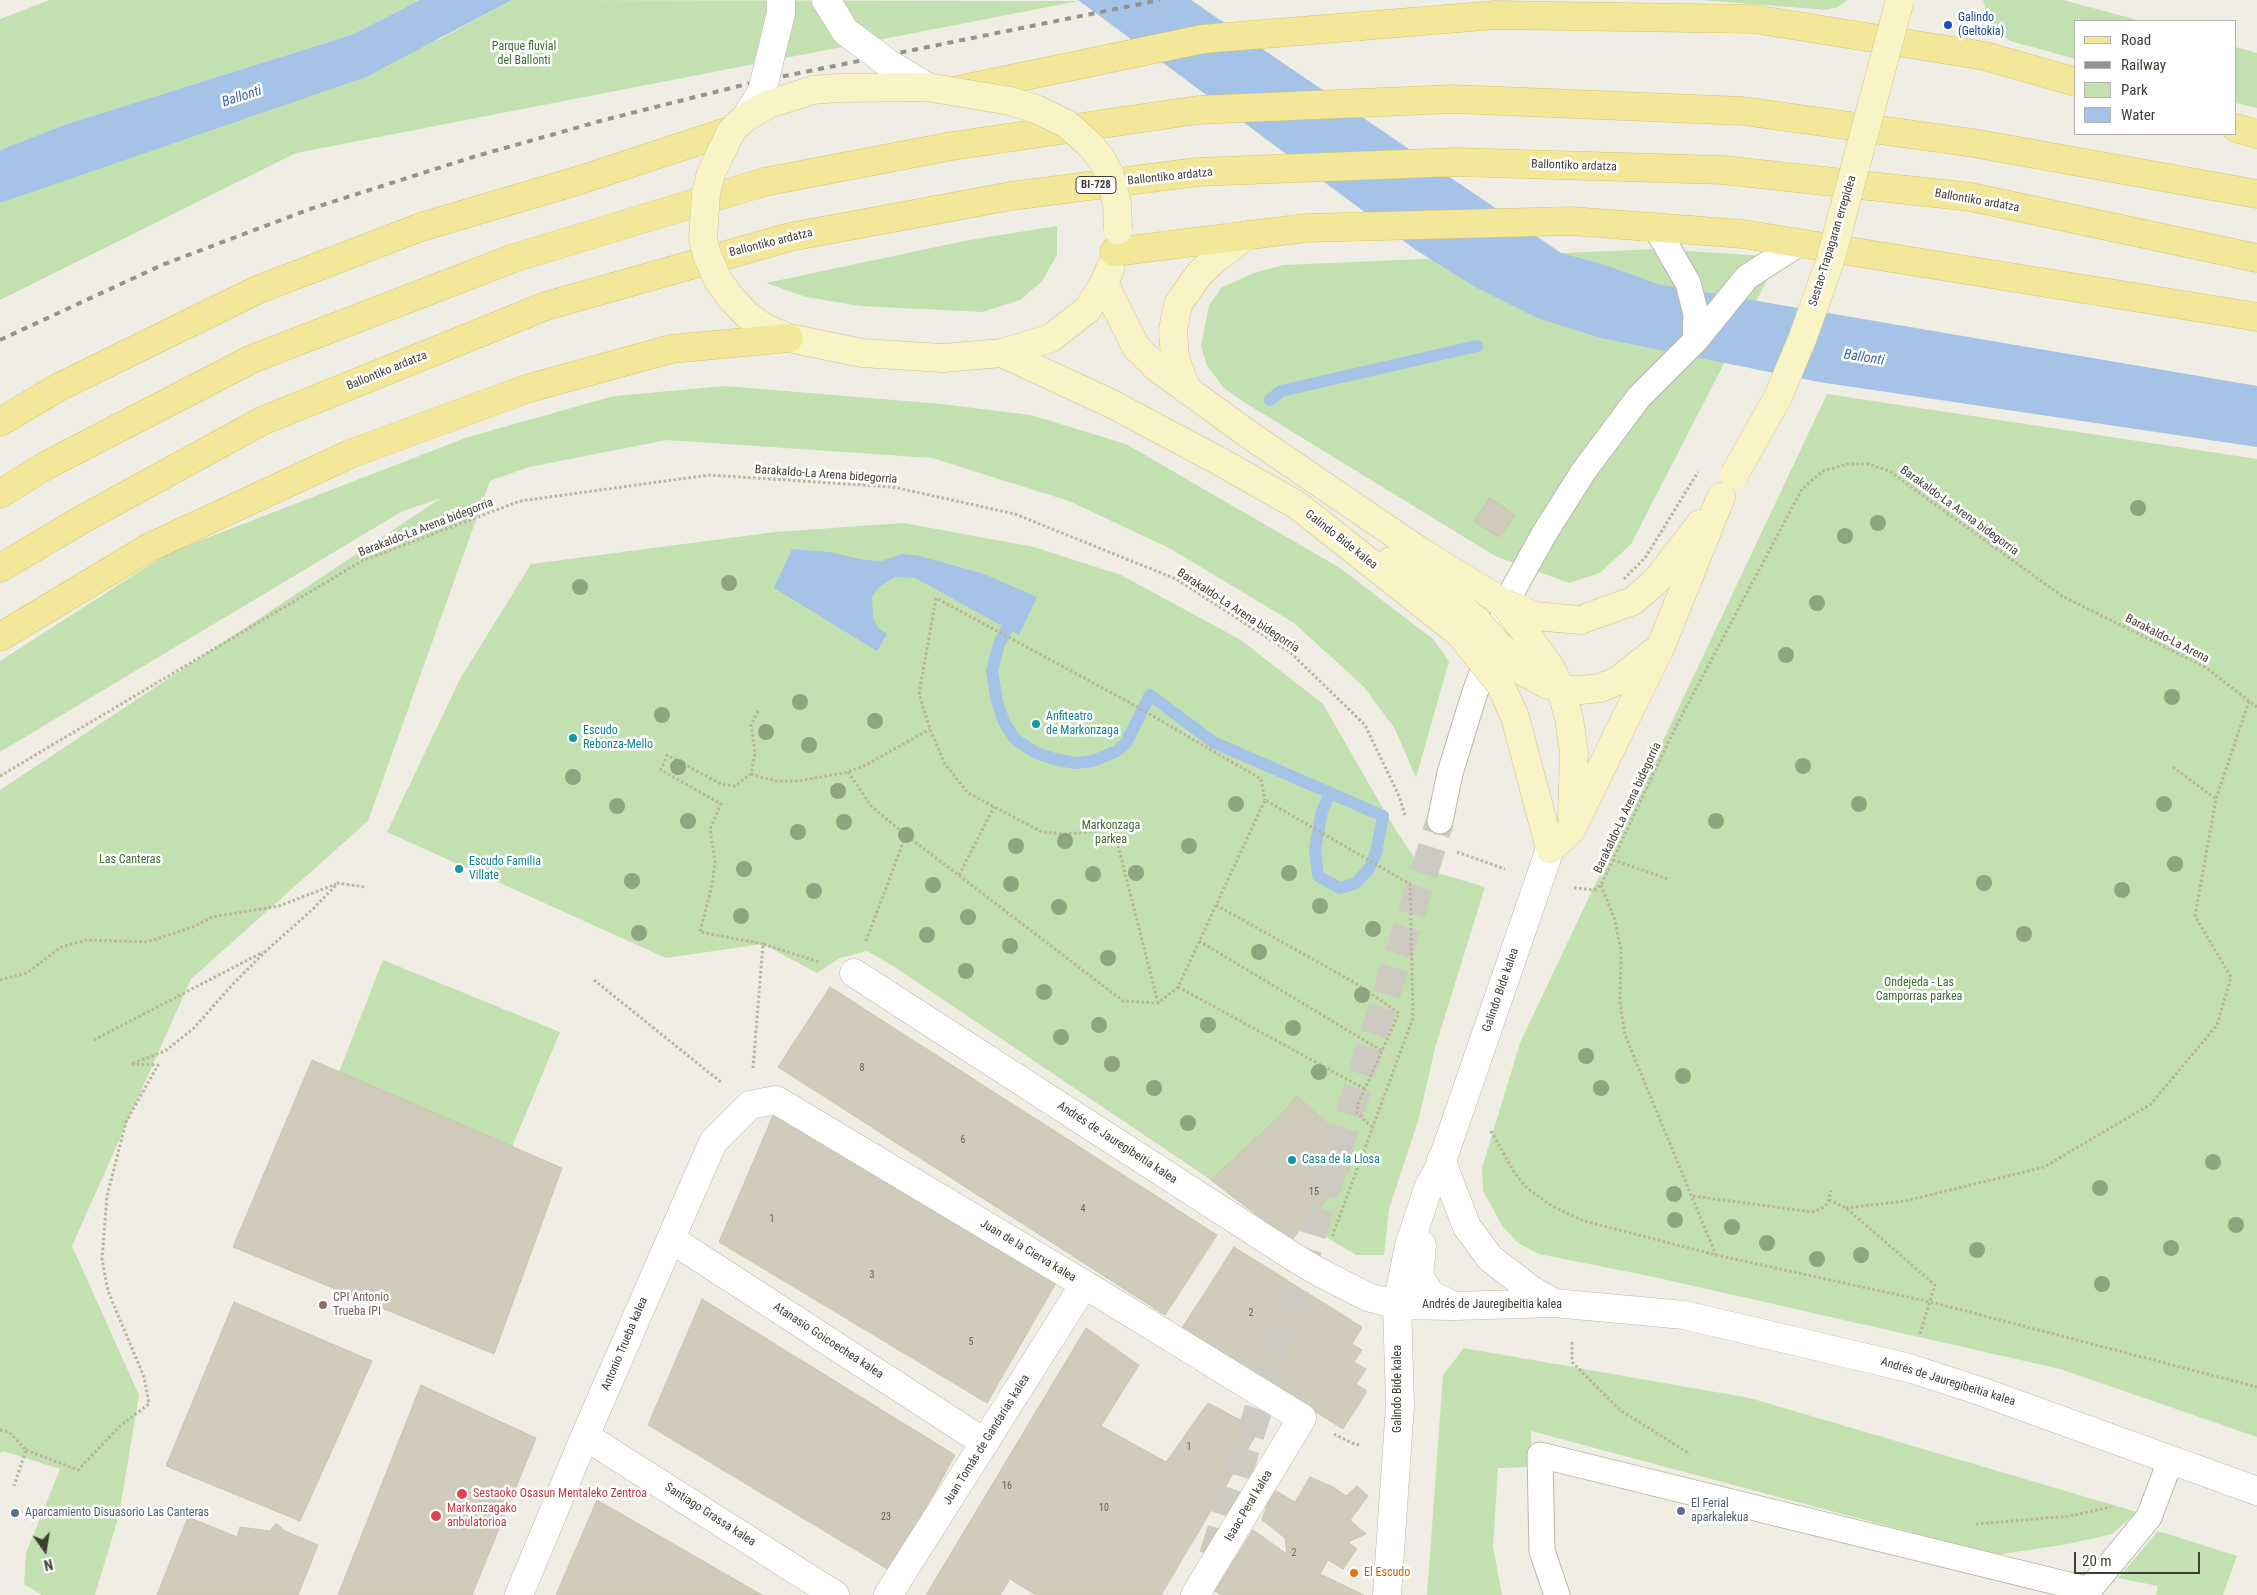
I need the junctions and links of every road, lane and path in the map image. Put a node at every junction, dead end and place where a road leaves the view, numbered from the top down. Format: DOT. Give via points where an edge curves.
graph roads {
  1 [pos="781,0"];
  2 [pos="826,0"];
  3 [pos="1900,0"];
  4 [pos="2074,81"];
  5 [pos="938,90"];
  6 [pos="739,124"];
  7 [pos="2237,128"];
  8 [pos="2257,134"];
  9 [pos="2257,194"];
  10 [pos="1654,226"];
  11 [pos="1247,235"];
  12 [pos="1116,241"];
  13 [pos="1800,243"];
  14 [pos="2257,258"];
  15 [pos="1104,283"];
  16 [pos="2257,317"];
  17 [pos="789,338"];
  18 [pos="1695,341"];
  19 [pos="1002,352"];
  20 [pos="1187,390"];
  21 [pos="0,422"];
  22 [pos="1702,466"];
  23 [pos="1728,486"];
  24 [pos="0,494"];
  25 [pos="0,568"];
  26 [pos="1624,580"];
  27 [pos="2062,596"];
  28 [pos="1504,604"];
  29 [pos="1462,622"];
  30 [pos="0,637"];
  31 [pos="1661,646"];
  32 [pos="1552,679"];
  33 [pos="2249,701"];
  34 [pos="2257,707"];
  35 [pos="758,711"];
  36 [pos="930,729"];
  37 [pos="2173,767"];
  38 [pos="848,772"];
  39 [pos="751,774"];
  40 [pos="0,776"];
  41 [pos="2216,799"];
  42 [pos="1265,800"];
  43 [pos="994,807"];
  44 [pos="1440,821"];
  45 [pos="1407,824"];
  46 [pos="1571,830"];
  47 [pos="906,835"];
  48 [pos="1448,849"];
  49 [pos="1550,849"];
  50 [pos="1613,860"];
  51 [pos="959,875"];
  52 [pos="1540,879"];
  53 [pos="1668,879"];
  54 [pos="338,883"];
  55 [pos="1601,885"];
  56 [pos="365,887"];
  57 [pos="1216,905"];
  58 [pos="1199,941"];
  59 [pos="763,944"];
  60 [pos="266,951"];
  61 [pos="854,973"];
  62 [pos="0,980"];
  63 [pos="594,980"];
  64 [pos="1178,987"];
  65 [pos="1158,1003"];
  66 [pos="94,1040"];
  67 [pos="1382,1051"];
  68 [pos="1365,1089"];
  69 [pos="1467,1089"];
  70 [pos="750,1106"];
  71 [pos="1372,1126"];
  72 [pos="1441,1160"];
  73 [pos="1429,1186"];
  74 [pos="1830,1190"];
  75 [pos="1693,1196"];
  76 [pos="1829,1200"];
  77 [pos="1846,1208"];
  78 [pos="671,1238"];
  79 [pos="1716,1255"];
  80 [pos="1319,1272"];
  81 [pos="1084,1285"];
  82 [pos="1931,1302"];
  83 [pos="1563,1304"];
  84 [pos="1397,1305"];
  85 [pos="1454,1306"];
  86 [pos="1908,1368"];
  87 [pos="2257,1387"];
  88 [pos="1302,1418"];
  89 [pos="0,1430"];
  90 [pos="586,1436"];
  91 [pos="985,1443"];
  92 [pos="1398,1446"];
  93 [pos="26,1450"];
  94 [pos="1692,1455"];
  95 [pos="2171,1459"];
  96 [pos="14,1486"];
  97 [pos="2257,1491"];
  98 [pos="2117,1505"];
  99 [pos="1969,1524"];
  100 [pos="2088,1592"];
  101 [pos="519,1595"];
  102 [pos="835,1595"];
  103 [pos="888,1595"];
  104 [pos="1195,1595"];
  105 [pos="1387,1595"];
  106 [pos="1557,1595"];
  1 -- 6 [label="street, bridge" via="781,13 762,91"];
  2 -- 5 [label="street, bridge" via="845,31 889,64"];
  3 -- 23 [label="street, Sestao-Trapagaran errepidea, bridge" via="1824,278 1778,396"];
  4 -- 5 [label="main road, bridge" via="1985,56 1754,19 1496,15 1203,39"];
  5 -- 6 [label="street, bridge" via="813,90 769,104"];
  5 -- 12 [label="street, bridge" via="1010,102 1036,109 1066,124 1090,145 1110,175 1117,204"];
  6 -- 17 [label="street, bridge" via="711,173 706,193 703,239 718,280 731,298 765,328"];
  6 -- 21 [label="main road" via="580,180 421,227 258,290 59,387"];
  7 -- 8 [label="main road"];
  9 -- 24 [label="main road" via="1973,143 1743,111 1453,99 1198,110 952,146 764,182 514,258 252,360 45,466"];
  10 -- 11 [label="main road" via="1570,221 1306,228"];
  10 -- 13 [label="main road"];
  10 -- 18 [label="lane" via="1688,283 1696,314"];
  11 -- 12 [label="main road"];
  11 -- 20 [label="street" via="1200,274 1178,304 1173,330 1175,358"];
  12 -- 15 [label="street"];
  13 -- 16 [label="main road"];
  13 -- 18 [label="lane" via="1747,276"];
  14 -- 25 [label="main road, Ballontiko ardatza / BI-728" via="1971,197 1723,170 1456,162 1197,172 1011,196 790,237 546,306 262,421"];
  15 -- 19 [label="street" via="1088,309 1051,338"];
  15 -- 20 [label="street" via="1136,347 1156,368"];
  17 -- 19 [label="street" via="862,353 943,358"];
  17 -- 30 [label="main road" via="671,349 526,389 350,454 148,548"];
  18 -- 44 [label="lane" via="1639,398 1583,472 1514,588 1475,692 1450,773"];
  19 -- 29 [label="street, Galindo Bide kalea" via="1112,404 1297,505 1424,582"];
  20 -- 28 [label="street" via="1388,530"];
  22 -- 26 [label="path, bridge" via="1645,558"];
  23 -- 28 [label="street, bridge" via="1656,582 1633,601 1580,620 1534,616"];
  23 -- 31 [label="street"];
  27 -- 33 [label="path, Barakaldo-La Arena" via="2205,667"];
  27 -- 50 [label="path, Barakaldo-La Arena bidegorria" via="1889,471 1869,464 1848,464 1823,471 1802,488 1673,732"];
  28 -- 32 [label="street, bridge"];
  29 -- 32 [label="street, bridge" via="1478,622 1522,671"];
  29 -- 49 [label="street, bridge" via="1500,684 1514,717"];
  31 -- 32 [label="street" via="1617,681 1600,688 1581,690"];
  31 -- 46 [label="street"];
  32 -- 46 [label="street" via="1569,718 1574,753"];
  33 -- 34 [label="path, Barakaldo-La Arena"];
  33 -- 41 [label="path"];
  35 -- 39 [label="path" via="751,725 755,753"];
  36 -- 38 [label="path"];
  36 -- 42 [label="path" via="920,694 936,598 1134,705 1261,780"];
  36 -- 43 [label="path" via="945,764 968,793"];
  37 -- 41 [label="path"];
  38 -- 39 [label="path" via="798,781 774,781"];
  38 -- 47 [label="path" via="872,807"];
  39 -- 59 [label="path" via="734,786 721,784 667,756 661,770 721,804 710,829 715,862 700,932"];
  40 -- 45 [label="path, Barakaldo-La Arena bidegorria" via="362,561 520,501 709,475 893,487 1015,514 1176,579 1291,653 1365,725 1399,796"];
  41 -- 77 [label="path" via="2195,916 2231,977 2217,1026 2151,1104 2044,1167 1905,1201"];
  42 -- 57 [label="path"];
  42 -- 71 [label="path" via="1410,884 1412,1018"];
  43 -- 51 [label="path"];
  43 -- 65 [label="path" via="1042,832 1092,832 1114,826"];
  46 -- 49 [label="street, Galindo Bide kalea"];
  47 -- 51 [label="path"];
  47 -- 61 [label="path"];
  48 -- 52 [label="path, Barakaldo-La Arena bidegorria"];
  49 -- 52 [label="street, Galindo Bide kalea"];
  50 -- 53 [label="path"];
  50 -- 55 [label="path, Barakaldo-La Arena bidegorria"];
  51 -- 65 [label="path" via="1123,1000"];
  52 -- 55 [label="path, Barakaldo-La Arena bidegorria" via="1586,891"];
  52 -- 69 [label="street, Galindo Bide kalea"];
  54 -- 56 [label="path"];
  54 -- 60 [label="path"];
  54 -- 62 [label="path" via="279,906 212,917 148,942 86,940 61,947 27,972"];
  55 -- 75 [label="path" via="1615,920 1621,951 1620,1003 1626,1035"];
  57 -- 58 [label="path"];
  57 -- 67 [label="path" via="1357,984 1400,1013"];
  58 -- 64 [label="path"];
  58 -- 67 [label="path"];
  59 -- 61 [label="path"];
  59 -- 70 [label="path"];
  60 -- 66 [label="path"];
  60 -- 93 [label="path" via="193,1029 165,1051 131,1064 158,1065 126,1122 107,1196 102,1259 108,1291 144,1377 149,1404 120,1426 78,1470"];
  61 -- 80 [label="street, Andrés de Jauregibeitia kalea"];
  63 -- 70 [label="path"];
  64 -- 65 [label="path"];
  64 -- 68 [label="path"];
  67 -- 68 [label="path"];
  68 -- 71 [label="path" via="1357,1113"];
  69 -- 72 [label="street, Galindo Bide kalea"];
  69 -- 79 [label="path" via="1514,1172 1528,1190 1584,1221"];
  70 -- 78 [label="street, Antonio Trueba kalea" via="713,1142"];
  70 -- 81 [label="street, Juan de la Cierva kalea" via="776,1100"];
  71 -- 80 [label="path"];
  72 -- 73 [label="street, Galindo Bide kalea"];
  72 -- 83 [label="street" via="1467,1227 1490,1258 1530,1289"];
  73 -- 84 [label="street, Galindo Bide kalea" via="1409,1246"];
  73 -- 85 [label="street, Galindo Bide kalea" via="1419,1278 1431,1295"];
  74 -- 76 [label="path"];
  75 -- 76 [label="path" via="1812,1212 1821,1209"];
  75 -- 79 [label="path"];
  76 -- 77 [label="path"];
  77 -- 82 [label="path" via="1935,1285"];
  78 -- 90 [label="street, Antonio Trueba kalea"];
  78 -- 91 [label="street, Atanasio Goicoechea kalea"];
  79 -- 82 [label="path"];
  80 -- 84 [label="street, Andrés de Jauregibeitia kalea" via="1368,1297"];
  81 -- 88 [label="street, Juan de la Cierva kalea"];
  81 -- 91 [label="street, Juan Tomás de Gandarias kalea"];
  82 -- 86 [label="path"];
  82 -- 87 [label="path"];
  83 -- 85 [label="street, Andrés de Jauregibeitia kalea"];
  83 -- 86 [label="street, Andrés de Jauregibeitia kalea" via="1684,1314"];
  83 -- 94 [label="path" via="1572,1362 1620,1410"];
  84 -- 85 [label="street, Andrés de Jauregibeitia kalea"];
  84 -- 92 [label="street, Galindo Bide kalea"];
  86 -- 95 [label="street, Andrés de Jauregibeitia kalea"];
  88 -- 92 [label="path" via="1354,1444"];
  88 -- 104 [label="street, Isaac Peral kalea"];
  89 -- 93 [label="path" via="9,1432"];
  90 -- 101 [label="street, Antonio Trueba kalea"];
  90 -- 102 [label="street, Santiago Grassa kalea"];
  91 -- 103 [label="street, Juan Tomás de Gandarias kalea"];
  92 -- 105 [label="street, Galindo Bide kalea"];
  93 -- 96 [label="path"];
  95 -- 97 [label="street, Andrés de Jauregibeitia kalea"];
  95 -- 100 [label="lane" via="2149,1517"];
  98 -- 99 [label="path" via="2070,1516"];
  100 -- 106 [label="lane" via="1540,1455 1542,1551"];
}
